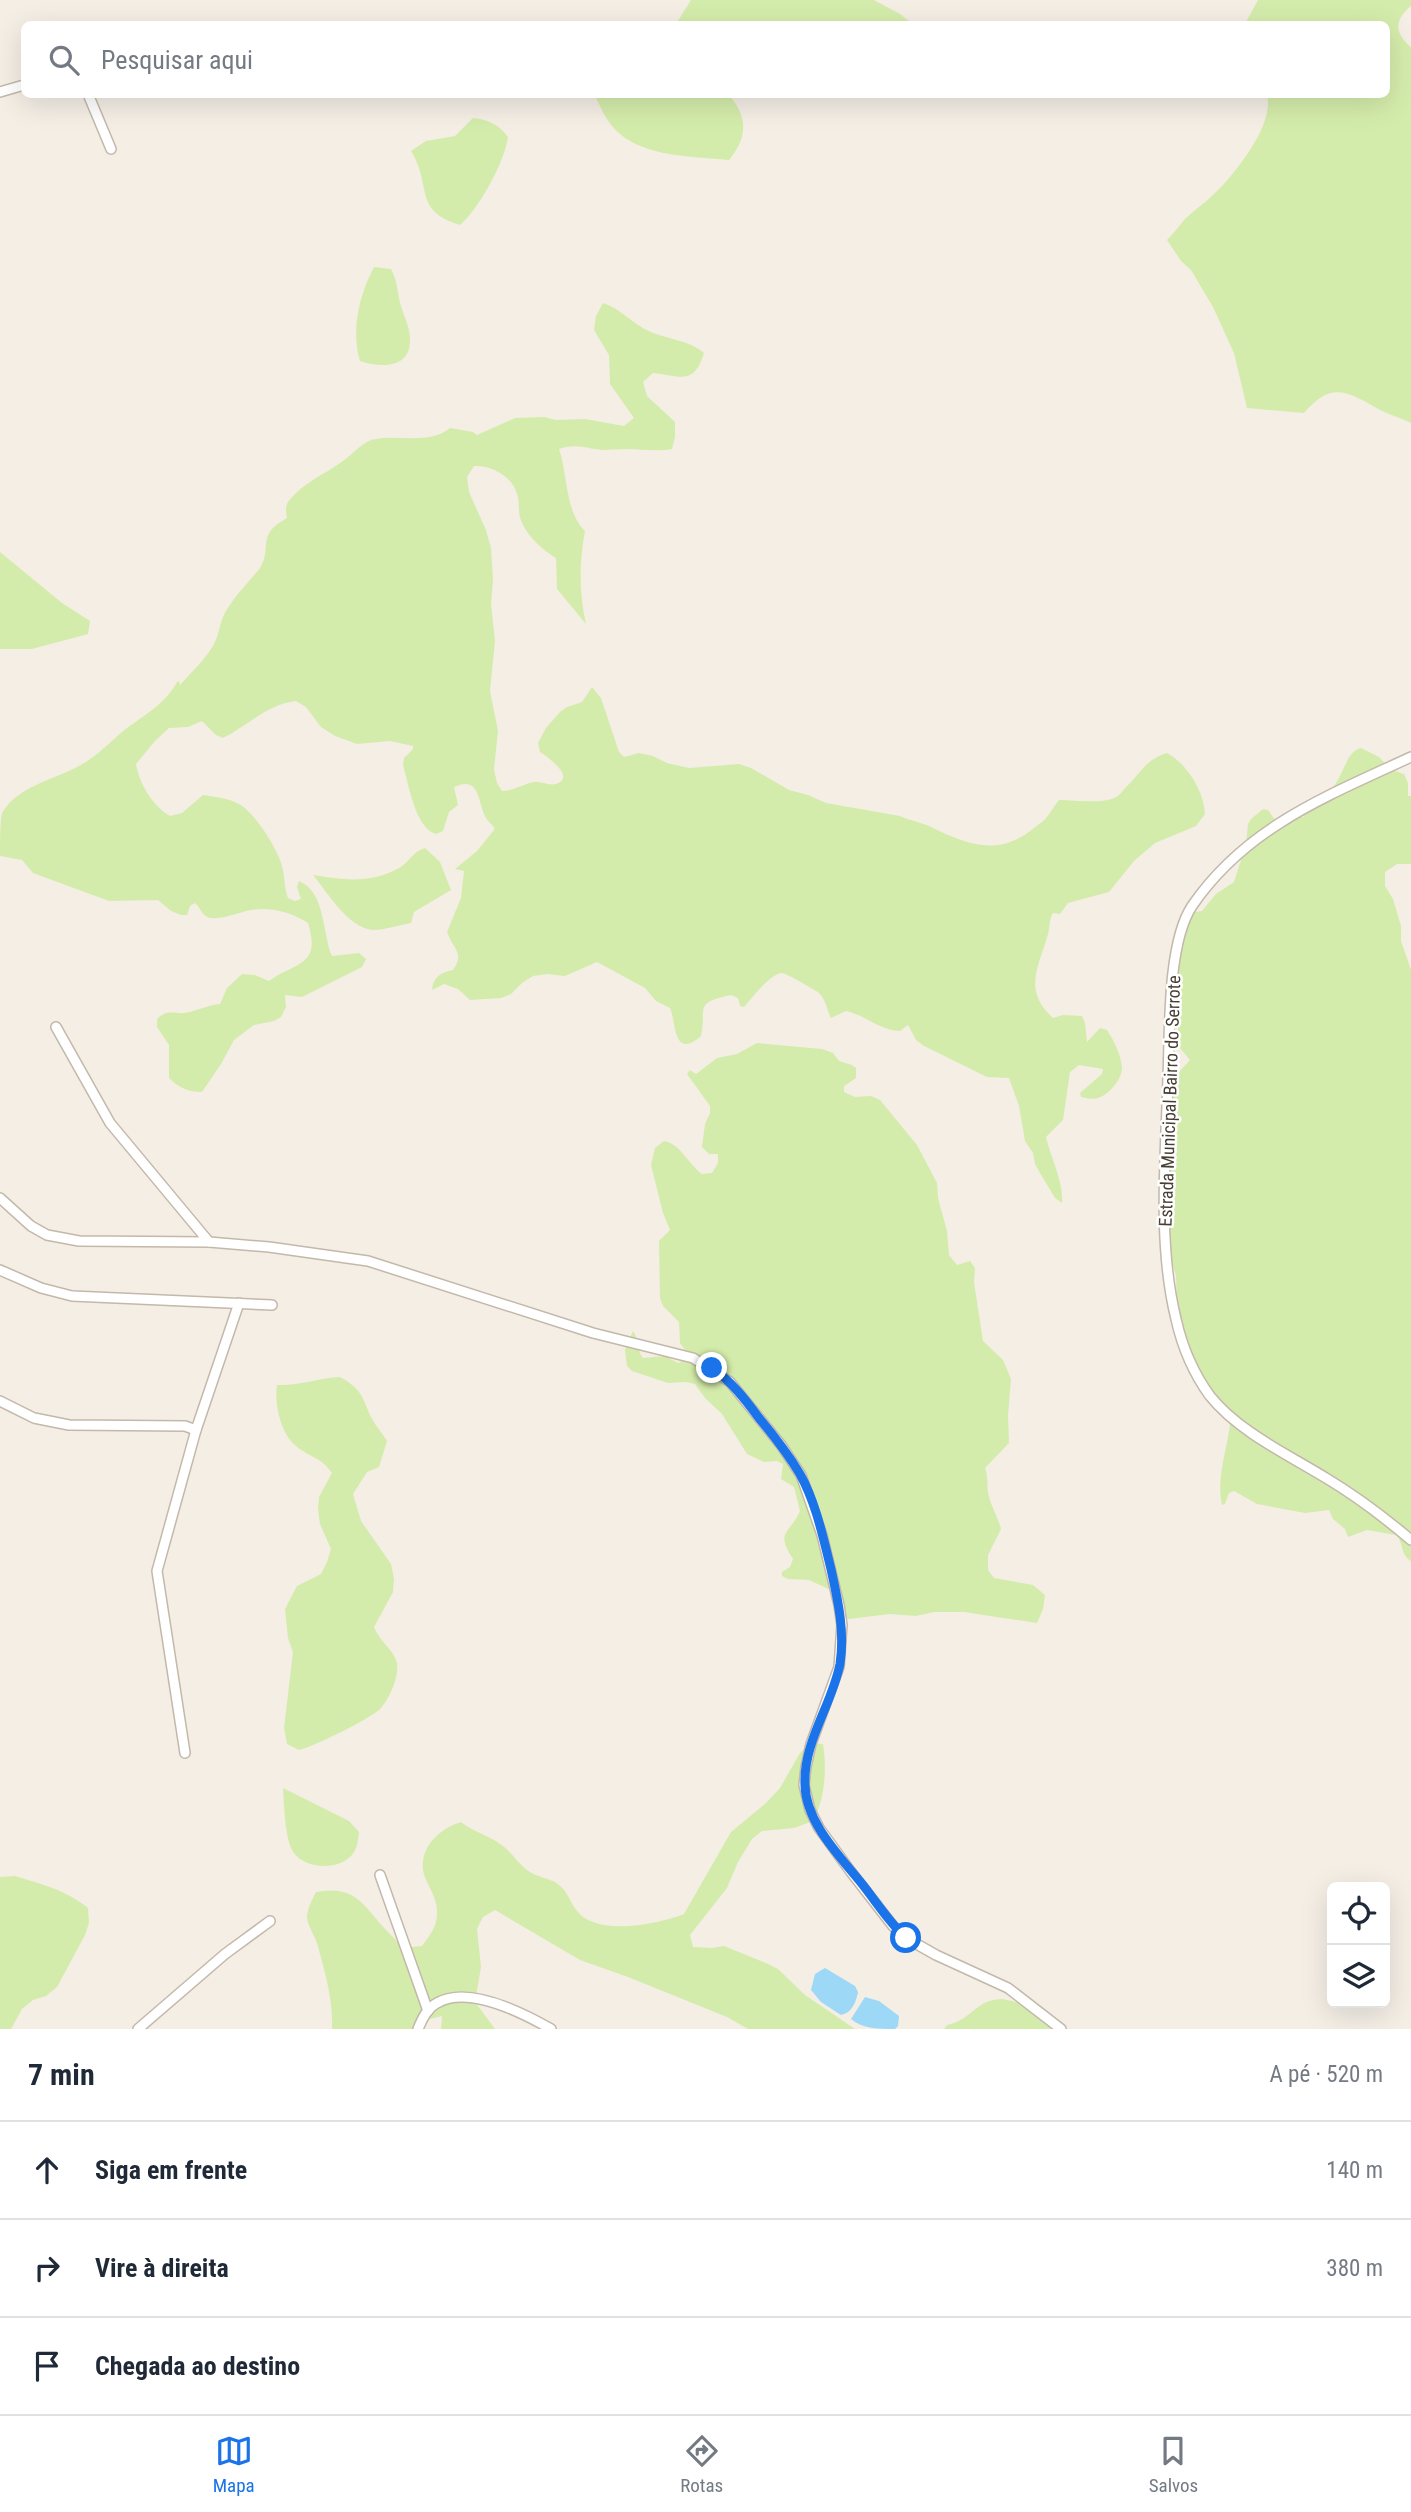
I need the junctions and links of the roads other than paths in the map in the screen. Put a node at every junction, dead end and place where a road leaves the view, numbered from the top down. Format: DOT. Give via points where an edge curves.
graph roads {
  1 [pos="21,86"];
  2 [pos="0,92"];
  3 [pos="90,98"];
  4 [pos="111,149"];
  5 [pos="1411,757"];
  6 [pos="57,1027"];
  7 [pos="0,1198"];
  8 [pos="209,1242"];
  9 [pos="0,1270"];
  10 [pos="239,1303"];
  11 [pos="272,1305"];
  12 [pos="0,1401"];
  13 [pos="197,1430"];
  14 [pos="1411,1540"];
  15 [pos="185,1752"];
  16 [pos="380,1875"];
  17 [pos="270,1921"];
  18 [pos="428,2011"];
  19 [pos="138,2029"];
  20 [pos="418,2029"];
  21 [pos="551,2029"];
  22 [pos="1061,2029"];
  1 -- 2 [label="street"];
  3 -- 4 [label="street"];
  5 -- 14 [label="street, Estrada Municipal Bairro do Serrote" via="1276,823 1241,849 1190,910 1173,969 1164,1190 1176,1319 1210,1395 1251,1431 1364,1503"];
  6 -- 8 [label="street" via="110,1123"];
  7 -- 8 [label="street" via="47,1235 105,1243"];
  8 -- 22 [label="street" via="368,1261 593,1332 693,1358 730,1381 801,1475 839,1605 839,1667 806,1767 804,1785 810,1810 906,1938 1008,1988"];
  9 -- 10 [label="street" via="72,1296"];
  10 -- 11 [label="street"];
  10 -- 13 [label="street"];
  12 -- 13 [label="street" via="34,1418 69,1425 185,1426"];
  13 -- 15 [label="street" via="157,1571"];
  16 -- 18 [label="street"];
  17 -- 19 [label="street"];
  18 -- 20 [label="street"];
  18 -- 21 [label="street" via="445,1999 486,2000"];
}
